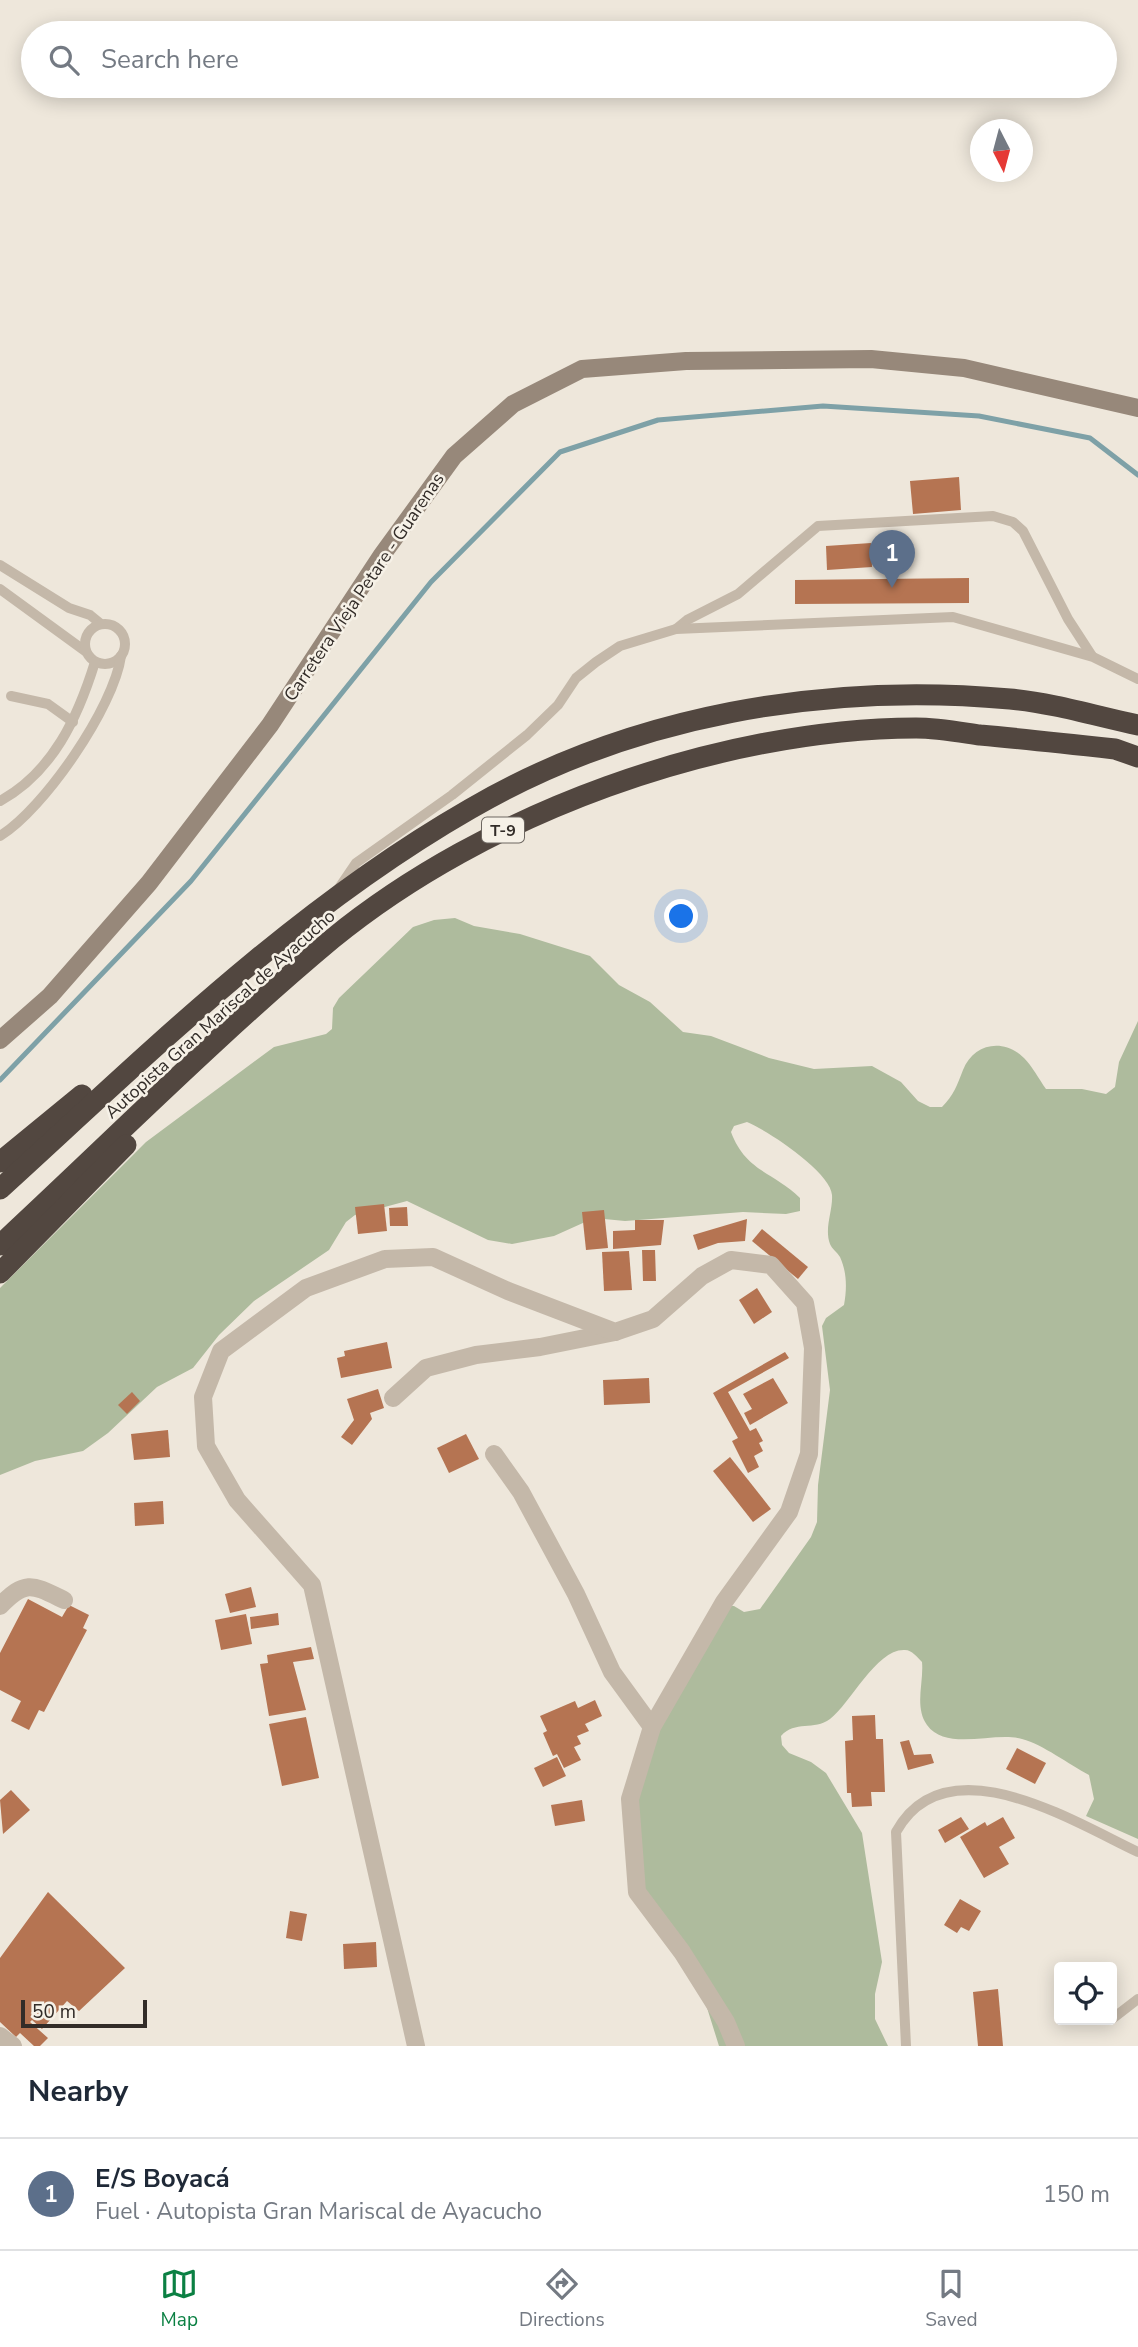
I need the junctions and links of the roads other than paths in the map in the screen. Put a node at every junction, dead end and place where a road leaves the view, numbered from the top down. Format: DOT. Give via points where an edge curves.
graph roads {
  1 [pos="1138,408"];
  2 [pos="0,565"];
  3 [pos="0,589"];
  4 [pos="101,624"];
  5 [pos="676,629"];
  6 [pos="85,651"];
  7 [pos="121,656"];
  8 [pos="1093,657"];
  9 [pos="95,662"];
  10 [pos="1138,679"];
  11 [pos="11,696"];
  12 [pos="73,722"];
  13 [pos="1138,725"];
  14 [pos="1138,757"];
  15 [pos="0,801"];
  16 [pos="0,836"];
  17 [pos="328,906"];
  18 [pos="218,990"];
  19 [pos="240,1022"];
  20 [pos="0,1040"];
  21 [pos="0,1162"];
  22 [pos="0,1189"];
  23 [pos="0,1245"];
  24 [pos="0,1273"];
  25 [pos="615,1332"];
  26 [pos="393,1398"];
  27 [pos="494,1454"];
  28 [pos="64,1600"];
  29 [pos="0,1606"];
  30 [pos="652,1727"];
  31 [pos="1138,1852"];
  32 [pos="1138,1999"];
  33 [pos="1117,2016"];
  34 [pos="1105,2025"];
  35 [pos="1101,2028"];
  36 [pos="0,2036"];
  37 [pos="13,2046"];
  38 [pos="416,2046"];
  39 [pos="736,2046"];
  40 [pos="906,2046"];
  1 -- 20 [label="main road, Carretera Vieja Petare - Guarenas" via="964,369 871,359 686,361 582,369 513,404 454,456 382,555 270,725 149,883 50,996"];
  2 -- 4 [label="lane"];
  3 -- 6 [label="lane"];
  4 -- 6 [label="lane" via="89,630"];
  4 -- 7 [label="lane" via="120,630 125,643"];
  5 -- 8 [label="lane" via="953,617"];
  5 -- 8 [label="lane" via="746,588 818,526 993,516 1013,522 1023,531"];
  5 -- 17 [label="lane" via="620,646 596,662 576,678 542,722 509,750 356,863"];
  6 -- 9 [label="lane"];
  7 -- 9 [label="lane" via="109,664"];
  7 -- 16 [label="lane" via="112,689 86,737 36,803"];
  8 -- 10 [label="lane"];
  9 -- 12 [label="lane"];
  11 -- 12 [label="lane" via="48,704"];
  12 -- 15 [label="lane" via="37,774"];
  13 -- 17 [label="highway, Autopista Gran Mariscal de Ayacucho / T-9" via="1012,699 891,695 826,697 698,720 585,754 525,780 388,861"];
  14 -- 19 [label="highway, Autopista Gran Mariscal de Ayacucho / T-9" via="1115,749 918,728 809,735 712,754 608,786 498,833 334,938"];
  17 -- 18 [label="highway, Autopista Gran Mariscal de Ayacucho / T-9"];
  18 -- 21 [label="highway" via="186,1004"];
  18 -- 22 [label="highway, Autopista Gran Mariscal de Ayacucho / T-9"];
  19 -- 23 [label="highway, Autopista Gran Mariscal de Ayacucho / T-9"];
  19 -- 24 [label="highway" via="158,1113"];
  25 -- 26 [label="street" via="426,1368"];
  25 -- 30 [label="street" via="653,1319 702,1276 732,1260 771,1265 805,1303 813,1348 809,1454 789,1512 724,1602"];
  25 -- 38 [label="street" via="433,1257 385,1259 306,1288 221,1351 202,1397 206,1446 237,1500 312,1585"];
  27 -- 30 [label="street" via="522,1492 612,1672"];
  28 -- 29 [label="street" via="33,1585"];
  30 -- 39 [label="street" via="630,1799 637,1892 682,1952"];
  31 -- 40 [label="lane" via="1034,1803 1004,1794 959,1791 917,1806 896,1832"];
  32 -- 33 [label="lane"];
  34 -- 35 [label="lane"];
  36 -- 37 [label="street"];
}
